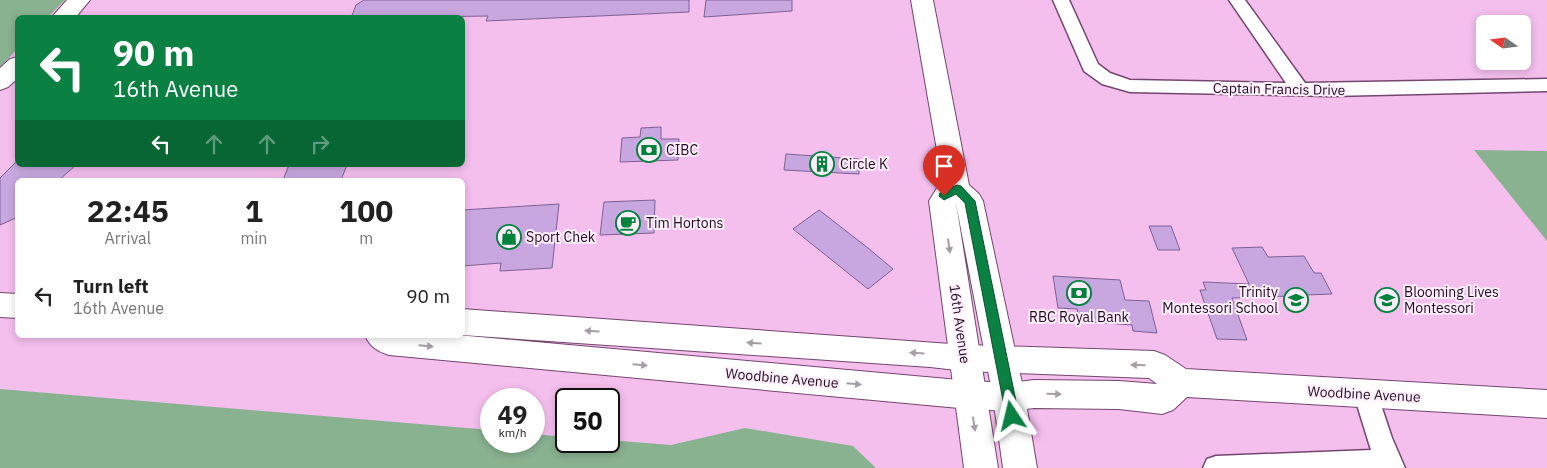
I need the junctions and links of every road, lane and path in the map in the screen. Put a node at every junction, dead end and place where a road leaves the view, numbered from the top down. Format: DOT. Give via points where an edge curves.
graph roads {
  1 [pos="79,0"];
  2 [pos="922,0"];
  3 [pos="1061,0"];
  4 [pos="1237,0"];
  5 [pos="65,15"];
  6 [pos="15,67"];
  7 [pos="0,82"];
  8 [pos="1547,85"];
  9 [pos="1300,90"];
  10 [pos="957,189"];
  11 [pos="0,304"];
  12 [pos="15,306"];
  13 [pos="465,322"];
  14 [pos="384,338"];
  15 [pos="965,358"];
  16 [pos="1001,360"];
  17 [pos="1181,383"];
  18 [pos="970,395"];
  19 [pos="1366,395"];
  20 [pos="1009,397"];
  21 [pos="1547,404"];
  22 [pos="1391,465"];
  23 [pos="981,468"];
  24 [pos="1020,468"];
  25 [pos="1216,468"];
  1 -- 5 [label="main road"];
  2 -- 10 [label="main road"];
  3 -- 9 [label="street, Captain Francis Drive" via="1090,67 1111,82 1147,88"];
  4 -- 9 [label="street"];
  6 -- 7 [label="main road"];
  8 -- 9 [label="street, Captain Francis Drive"];
  10 -- 15 [label="main road, 16th Avenue, one-way" via="942,201"];
  10 -- 16 [label="main road" via="970,201"];
  11 -- 12 [label="main road"];
  15 -- 13 [label="main road, Woodbine Avenue, one-way"];
  14 -- 18 [label="main road, Woodbine Avenue, one-way" via="389,342"];
  15 -- 16 [label="main road, Woodbine Avenue"];
  15 -- 18 [label="main road, 16th Avenue"];
  17 -- 16 [label="main road, Woodbine Avenue, one-way" via="1154,365"];
  16 -- 20 [label="main road"];
  17 -- 19 [label="main road, Woodbine Avenue"];
  20 -- 17 [label="main road, Woodbine Avenue, one-way" via="1034,394 1110,395 1162,400"];
  18 -- 20 [label="main road, Woodbine Avenue"];
  18 -- 23 [label="main road, 16th Avenue, one-way"];
  19 -- 21 [label="main road, Woodbine Avenue"];
  19 -- 22 [label="street"];
  20 -- 24 [label="main road"];
  22 -- 25 [label="street"];
}
